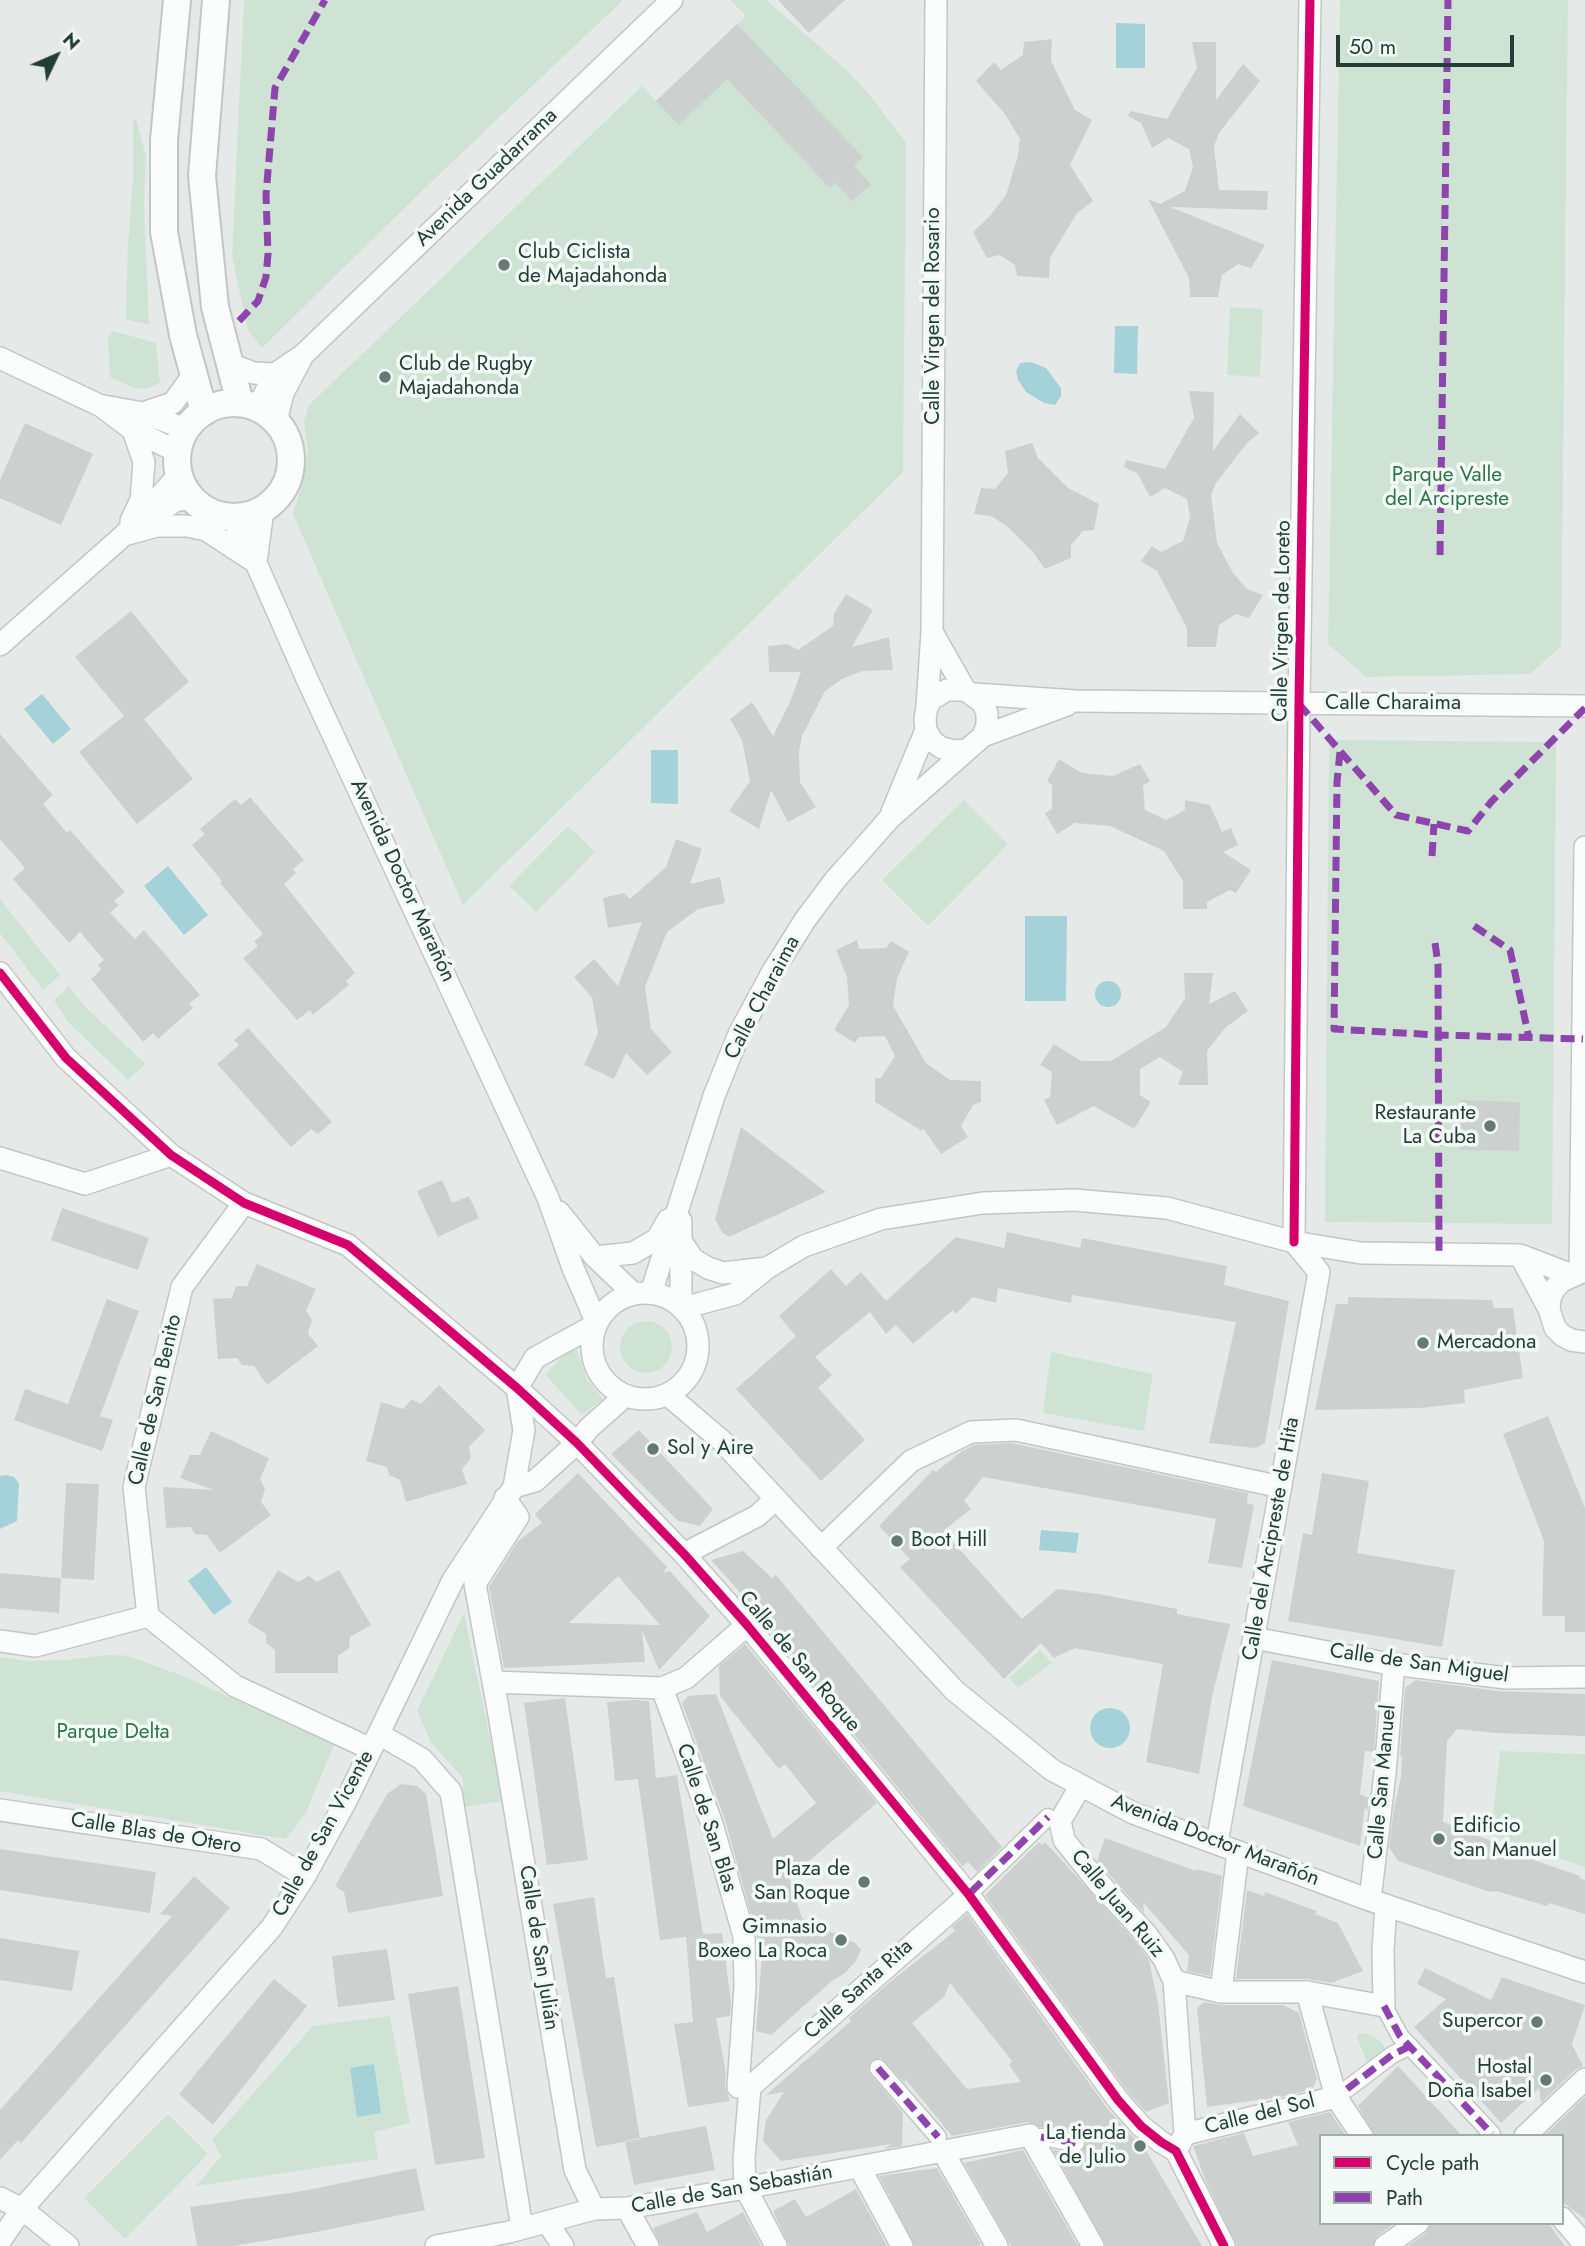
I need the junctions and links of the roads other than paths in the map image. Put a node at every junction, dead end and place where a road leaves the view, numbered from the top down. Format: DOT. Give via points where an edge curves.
graph roads {
  1 [pos="177,0"];
  2 [pos="216,0"];
  3 [pos="672,0"];
  4 [pos="936,0"];
  5 [pos="1310,0"];
  6 [pos="303,355"];
  7 [pos="0,358"];
  8 [pos="230,365"];
  9 [pos="275,374"];
  10 [pos="193,375"];
  11 [pos="258,411"];
  12 [pos="138,422"];
  13 [pos="188,453"];
  14 [pos="263,510"];
  15 [pos="232,517"];
  16 [pos="124,535"];
  17 [pos="256,563"];
  18 [pos="932,632"];
  19 [pos="0,645"];
  20 [pos="969,692"];
  21 [pos="1076,701"];
  22 [pos="1299,704"];
  23 [pos="1585,706"];
  24 [pos="927,707"];
  25 [pos="926,730"];
  26 [pos="984,736"];
  27 [pos="966,750"];
  28 [pos="888,819"];
  29 [pos="1585,847"];
  30 [pos="0,973"];
  31 [pos="170,1155"];
  32 [pos="0,1157"];
  33 [pos="548,1198"];
  34 [pos="681,1200"];
  35 [pos="244,1203"];
  36 [pos="681,1241"];
  37 [pos="1294,1242"];
  38 [pos="1520,1255"];
  39 [pos="596,1257"];
  40 [pos="767,1268"];
  41 [pos="1579,1274"];
  42 [pos="642,1293"];
  43 [pos="682,1307"];
  44 [pos="1549,1309"];
  45 [pos="595,1323"];
  46 [pos="1583,1345"];
  47 [pos="686,1380"];
  48 [pos="517,1388"];
  49 [pos="668,1395"];
  50 [pos="625,1396"];
  51 [pos="722,1441"];
  52 [pos="577,1443"];
  53 [pos="1281,1487"];
  54 [pos="510,1493"];
  55 [pos="776,1500"];
  56 [pos="821,1548"];
  57 [pos="684,1554"];
  58 [pos="148,1616"];
  59 [pos="747,1625"];
  60 [pos="1254,1638"];
  61 [pos="0,1641"];
  62 [pos="1394,1664"];
  63 [pos="1585,1677"];
  64 [pos="493,1682"];
  65 [pos="662,1688"];
  66 [pos="375,1742"];
  67 [pos="1080,1787"];
  68 [pos="0,1810"];
  69 [pos="1048,1817"];
  70 [pos="1217,1843"];
  71 [pos="1238,1852"];
  72 [pos="306,1876"];
  73 [pos="970,1893"];
  74 [pos="1378,1903"];
  75 [pos="1585,1972"];
  76 [pos="1174,1981"];
  77 [pos="1221,1992"];
  78 [pos="1307,1992"];
  79 [pos="1384,2006"];
  80 [pos="1410,2046"];
  81 [pos="878,2068"];
  82 [pos="1585,2079"];
  83 [pos="750,2087"];
  84 [pos="1341,2093"];
  85 [pos="1361,2134"];
  86 [pos="1492,2134"];
  87 [pos="1527,2134"];
  88 [pos="1035,2136"];
  89 [pos="1181,2142"];
  90 [pos="1076,2143"];
  91 [pos="940,2145"];
  92 [pos="860,2168"];
  93 [pos="745,2187"];
  94 [pos="0,2197"];
  95 [pos="22,2208"];
  96 [pos="627,2208"];
  97 [pos="594,2209"];
  98 [pos="1564,2220"];
  99 [pos="547,2222"];
  100 [pos="1415,2225"];
  101 [pos="516,2235"];
  102 [pos="0,2241"];
  103 [pos="1585,2245"];
  104 [pos="68,2246"];
  105 [pos="436,2246"];
  106 [pos="562,2246"];
  107 [pos="648,2246"];
  108 [pos="776,2246"];
  109 [pos="902,2246"];
  110 [pos="997,2246"];
  111 [pos="1093,2246"];
  112 [pos="1224,2246"];
  113 [pos="1385,2246"];
  1 -- 10 [label="street" via="164,140 164,232"];
  2 -- 8 [label="street" via="202,177 215,307"];
  3 -- 6 [label="street, Avenida Guadarrama"];
  4 -- 18 [label="street, Calle Virgen del Rosario"];
  5 -- 22 [label="street, Calle Virgen de Loreto"];
  6 -- 9 [label="street, Avenida Guadarrama"];
  6 -- 11 [label="street, Avenida Guadarrama" via="283,393"];
  7 -- 12 [label="street"];
  8 -- 9 [label="street"];
  8 -- 11 [label="street"];
  9 -- 11 [label="street, Avenida Guadarrama"];
  10 -- 12 [label="street" via="173,402"];
  10 -- 13 [label="street"];
  11 -- 13 [label="street" via="221,405"];
  11 -- 14 [label="street" via="287,439 292,459 278,497"];
  12 -- 13 [label="street"];
  12 -- 16 [label="street" via="144,462 141,500"];
  13 -- 15 [label="street" via="203,508"];
  13 -- 16 [label="street"];
  14 -- 15 [label="street"];
  14 -- 17 [label="street"];
  15 -- 17 [label="street, Avenida Doctor Marañón"];
  16 -- 17 [label="street" via="172,525 206,530"];
  16 -- 19 [label="street"];
  17 -- 33 [label="street, Avenida Doctor Marañón"];
  18 -- 20 [label="street"];
  18 -- 24 [label="street, Calle Virgen del Rosario"];
  20 -- 21 [label="street, Calle Charaima"];
  20 -- 24 [label="street, Calle Charaima" via="947,690"];
  20 -- 26 [label="street" via="987,713"];
  21 -- 22 [label="street, Calle Charaima"];
  21 -- 26 [label="street, Calle Charaima"];
  22 -- 23 [label="street, Calle Charaima"];
  22 -- 37 [label="street, Calle Virgen de Loreto"];
  24 -- 25 [label="street, Calle Charaima"];
  25 -- 27 [label="street" via="942,748"];
  25 -- 28 [label="street, Calle Charaima"];
  26 -- 27 [label="street"];
  27 -- 28 [label="street, Calle Charaima"];
  28 -- 34 [label="street, Calle Charaima" via="835,880 767,982 714,1096"];
  29 -- 41 [label="street"];
  30 -- 31 [label="street, Calle de San Roque" via="66,1058"];
  31 -- 32 [label="street" via="85,1184"];
  31 -- 35 [label="street, Calle de San Roque"];
  33 -- 39 [label="street, Avenida Doctor Marañón"];
  33 -- 45 [label="street, Avenida Doctor Marañón"];
  34 -- 36 [label="street, Calle Charaima"];
  34 -- 39 [label="street, Calle Charaima" via="657,1239 633,1253"];
  34 -- 42 [label="street, Calle Charaima"];
  35 -- 48 [label="street, Calle de San Roque" via="348,1245"];
  35 -- 58 [label="street, Calle de San Benito" via="182,1287 134,1486"];
  36 -- 40 [label="street" via="693,1259 723,1273"];
  36 -- 43 [label="street, Calle Charaima"];
  37 -- 38 [label="street" via="1361,1253"];
  37 -- 40 [label="street" via="1167,1208 1074,1200 983,1203 881,1219 804,1246"];
  37 -- 53 [label="street, Calle del Arcipreste de Hita" via="1319,1272"];
  38 -- 41 [label="street"];
  38 -- 44 [label="street"];
  39 -- 42 [label="street, Avenida Doctor Marañón"];
  40 -- 43 [label="street" via="735,1294"];
  41 -- 44 [label="street" via="1555,1288"];
  42 -- 43 [label="street, Avenida Doctor Marañón" via="667,1297"];
  42 -- 45 [label="street" via="609,1306"];
  43 -- 47 [label="street" via="698,1336 695,1367"];
  44 -- 46 [label="street" via="1555,1328"];
  45 -- 48 [label="street" via="535,1358"];
  45 -- 50 [label="street, Avenida Doctor Marañón" via="591,1342 599,1375"];
  47 -- 49 [label="street"];
  47 -- 51 [label="street, Avenida Doctor Marañón"];
  48 -- 52 [label="street, Calle de San Roque"];
  48 -- 54 [label="street, Calle de San Vicente" via="524,1430"];
  49 -- 50 [label="street" via="647,1399"];
  49 -- 51 [label="street, Avenida Doctor Marañón"];
  50 -- 52 [label="street"];
  51 -- 55 [label="street, Avenida Doctor Marañón"];
  52 -- 54 [label="street" via="535,1481"];
  52 -- 57 [label="street, Calle de San Roque"];
  53 -- 56 [label="street" via="1016,1430 971,1432 912,1461"];
  53 -- 60 [label="street, Calle del Arcipreste de Hita"];
  54 -- 64 [label="street, Calle de San Julián" via="518,1517 475,1584"];
  54 -- 66 [label="street, Calle de San Vicente" via="453,1580"];
  55 -- 56 [label="street, Avenida Doctor Marañón"];
  55 -- 57 [label="street" via="757,1516"];
  56 -- 67 [label="street, Avenida Doctor Marañón" via="954,1690 1052,1770"];
  57 -- 59 [label="street, Calle de San Roque"];
  58 -- 61 [label="street" via="36,1646"];
  58 -- 66 [label="street" via="235,1686"];
  59 -- 65 [label="street" via="686,1678"];
  59 -- 73 [label="street, Calle de San Roque"];
  60 -- 62 [label="street, Calle de San Miguel"];
  60 -- 70 [label="street, Calle del Arcipreste de Hita"];
  62 -- 63 [label="street, Calle de San Miguel" via="1506,1678"];
  62 -- 74 [label="street, Calle San Manuel"];
  64 -- 65 [label="street"];
  64 -- 97 [label="street, Calle de San Julián" via="575,2170"];
  65 -- 83 [label="street, Calle de San Blas" via="712,1824 744,1936 738,2087"];
  66 -- 72 [label="street, Calle de San Vicente"];
  66 -- 101 [label="street" via="422,1759 451,1792"];
  67 -- 70 [label="street, Avenida Doctor Marañón" via="1133,1813"];
  67 -- 76 [label="street, Calle Juan Ruiz" via="1060,1821 1064,1840 1147,1935"];
  68 -- 72 [label="street, Calle Blas de Otero" via="261,1849"];
  69 -- 73 [label="street"];
  70 -- 71 [label="street, Avenida Doctor Marañón"];
  71 -- 74 [label="street, Avenida Doctor Marañón"];
  71 -- 77 [label="street"];
  72 -- 95 [label="street, Calle de San Vicente" via="272,1927"];
  73 -- 83 [label="street, Calle Santa Rita"];
  73 -- 89 [label="street, Calle de San Roque" via="1118,2100 1161,2142"];
  74 -- 75 [label="street, Avenida Doctor Marañón"];
  74 -- 79 [label="street, Calle San Manuel"];
  76 -- 77 [label="street"];
  76 -- 89 [label="street, Calle Juan Ruiz"];
  77 -- 78 [label="street"];
  78 -- 79 [label="street"];
  78 -- 84 [label="street"];
  79 -- 80 [label="street"];
  80 -- 84 [label="street"];
  80 -- 86 [label="street"];
  81 -- 91 [label="street"];
  82 -- 87 [label="street"];
  83 -- 93 [label="street, Calle de San Blas"];
  84 -- 85 [label="street"];
  84 -- 89 [label="street, Calle del Sol"];
  88 -- 90 [label="street, Calle de San Sebastián"];
  88 -- 91 [label="street, Calle de San Sebastián"];
  88 -- 111 [label="street"];
  89 -- 112 [label="street, Calle de San Roque"];
  91 -- 92 [label="street, Calle de San Sebastián"];
  91 -- 110 [label="street"];
  92 -- 93 [label="street, Calle de San Sebastián"];
  92 -- 109 [label="street"];
  93 -- 96 [label="street, Calle de San Sebastián"];
  93 -- 108 [label="street"];
  94 -- 95 [label="street"];
  95 -- 102 [label="street, Calle de San Vicente"];
  95 -- 104 [label="street"];
  96 -- 97 [label="street, Calle de San Sebastián"];
  96 -- 107 [label="street"];
  97 -- 99 [label="street, Calle de San Sebastián"];
  98 -- 103 [label="street"];
  99 -- 101 [label="street, Calle de San Sebastián"];
  99 -- 106 [label="street"];
  100 -- 113 [label="street"];
  101 -- 105 [label="street, Calle de San Sebastián"];
}
